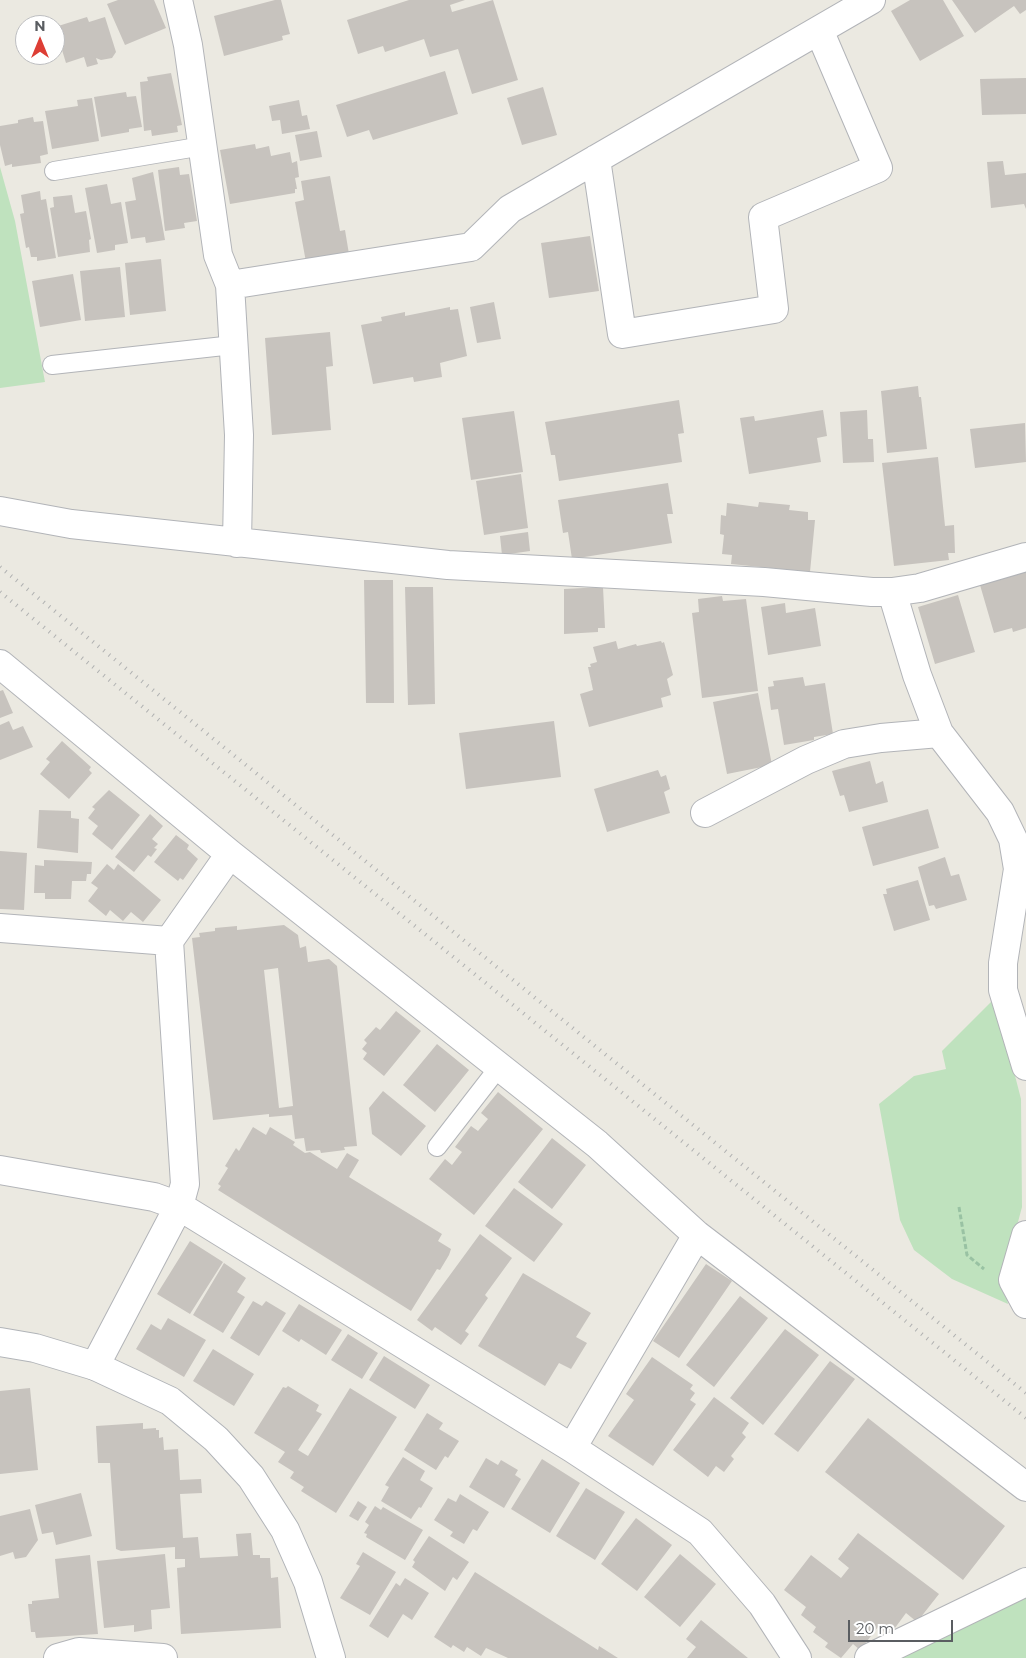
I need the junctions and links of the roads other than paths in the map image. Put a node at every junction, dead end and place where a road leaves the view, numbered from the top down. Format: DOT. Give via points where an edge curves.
graph roads {
  1 [pos="178,0"];
  2 [pos="871,0"];
  3 [pos="819,30"];
  4 [pos="203,146"];
  5 [pos="596,159"];
  6 [pos="54,171"];
  7 [pos="230,285"];
  8 [pos="234,345"];
  9 [pos="52,365"];
  10 [pos="0,511"];
  11 [pos="237,543"];
  12 [pos="1026,556"];
  13 [pos="892,592"];
  14 [pos="0,664"];
  15 [pos="939,733"];
  16 [pos="705,813"];
  17 [pos="230,854"];
  18 [pos="1022,870"];
  19 [pos="0,928"];
  20 [pos="169,941"];
  21 [pos="1026,1066"];
  22 [pos="499,1067"];
  23 [pos="437,1146"];
  24 [pos="0,1170"];
  25 [pos="180,1206"];
  26 [pos="1026,1234"];
  27 [pos="697,1235"];
  28 [pos="1023,1299"];
  29 [pos="0,1342"];
  30 [pos="95,1366"];
  31 [pos="572,1448"];
  32 [pos="1026,1487"];
  33 [pos="1026,1582"];
  34 [pos="132,1657"];
  35 [pos="58,1658"];
  36 [pos="163,1658"];
  37 [pos="331,1658"];
  38 [pos="797,1658"];
  39 [pos="870,1658"];
  1 -- 4 [label="street"];
  2 -- 3 [label="street"];
  3 -- 5 [label="street"];
  3 -- 5 [label="street" via="878,168 763,217 774,309 622,334"];
  4 -- 6 [label="lane"];
  4 -- 7 [label="street" via="218,255"];
  5 -- 7 [label="street" via="510,209 471,247"];
  7 -- 8 [label="street"];
  8 -- 9 [label="lane"];
  8 -- 11 [label="street" via="239,435"];
  10 -- 11 [label="street" via="70,524"];
  11 -- 13 [label="street" via="448,565"];
  12 -- 13 [label="street" via="920,588"];
  13 -- 15 [label="street" via="917,675"];
  14 -- 17 [label="street"];
  15 -- 16 [label="street" via="844,744 806,760"];
  15 -- 18 [label="street" via="1000,812 1013,839"];
  17 -- 20 [label="street"];
  17 -- 22 [label="street"];
  18 -- 21 [label="street" via="1003,963 1003,990"];
  19 -- 20 [label="street"];
  20 -- 25 [label="street" via="185,1184"];
  22 -- 23 [label="lane"];
  22 -- 27 [label="street" via="597,1144"];
  24 -- 25 [label="street" via="154,1196"];
  25 -- 30 [label="street"];
  25 -- 31 [label="street"];
  26 -- 28 [label="street" via="1013,1280"];
  27 -- 31 [label="street"];
  27 -- 32 [label="street"];
  29 -- 30 [label="street" via="35,1348"];
  30 -- 37 [label="street" via="170,1401 216,1439 251,1477 285,1530 308,1582"];
  31 -- 38 [label="street" via="700,1532 762,1604"];
  33 -- 39 [label="street"];
  34 -- 35 [label="street" via="79,1652"];
  34 -- 36 [label="street"];
}
